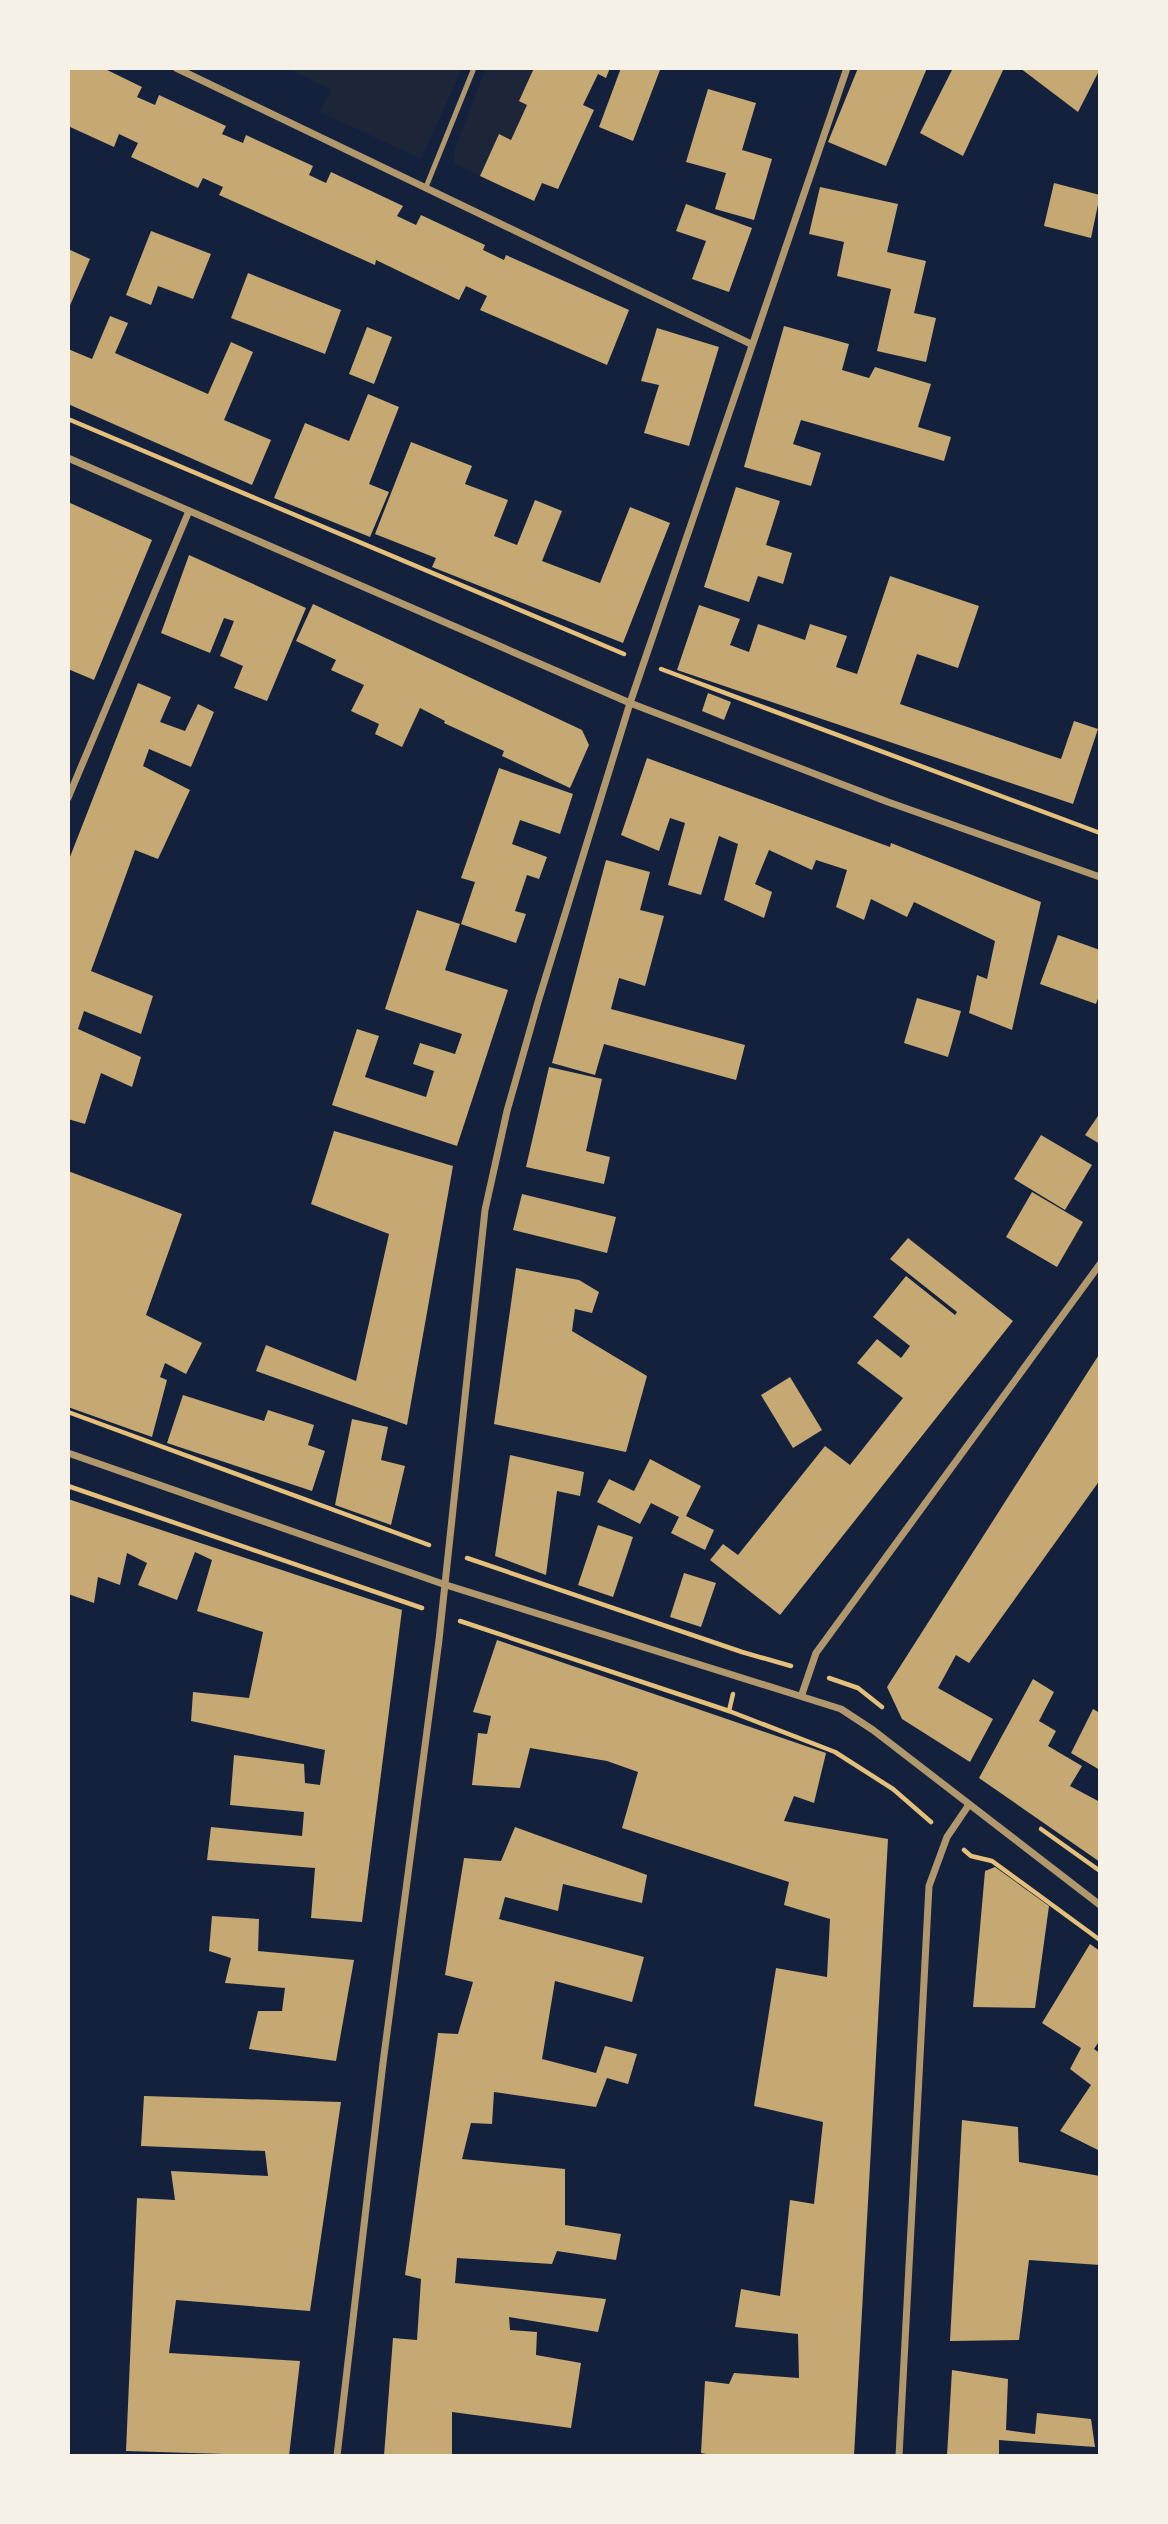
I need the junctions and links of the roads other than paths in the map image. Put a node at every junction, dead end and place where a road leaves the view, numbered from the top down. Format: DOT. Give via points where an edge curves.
graph roads {
  1 [pos="176,68"];
  2 [pos="474,68"];
  3 [pos="847,68"];
  4 [pos="426,187"];
  5 [pos="751,344"];
  6 [pos="68,458"];
  7 [pos="189,511"];
  8 [pos="630,703"];
  9 [pos="68,799"];
  10 [pos="1100,877"];
  11 [pos="1100,1265"];
  12 [pos="68,1453"];
  13 [pos="443,1584"];
  14 [pos="802,1694"];
  15 [pos="968,1806"];
  16 [pos="1100,1905"];
  17 [pos="337,2456"];
  18 [pos="899,2456"];
  1 -- 4 [label="street"];
  2 -- 4 [label="lane"];
  3 -- 5 [label="street"];
  4 -- 5 [label="street"];
  5 -- 8 [label="street"];
  6 -- 7 [label="street"];
  7 -- 8 [label="street"];
  7 -- 9 [label="street"];
  8 -- 10 [label="street"];
  8 -- 13 [label="street" via="534,1014 485,1210"];
  11 -- 14 [label="street" via="816,1653"];
  12 -- 13 [label="street"];
  13 -- 14 [label="street"];
  13 -- 17 [label="street"];
  14 -- 15 [label="street" via="841,1709 873,1730"];
  15 -- 16 [label="street"];
  15 -- 18 [label="street" via="947,1837 929,1886"];
}
